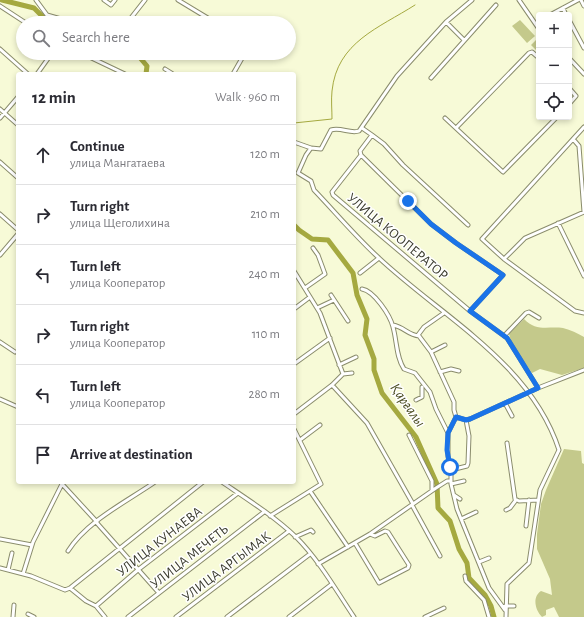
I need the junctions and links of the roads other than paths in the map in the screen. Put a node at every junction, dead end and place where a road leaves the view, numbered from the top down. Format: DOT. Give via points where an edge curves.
graph roads {
  1 [pos="36,0"];
  2 [pos="104,0"];
  3 [pos="115,0"];
  4 [pos="145,0"];
  5 [pos="178,0"];
  6 [pos="472,0"];
  7 [pos="519,0"];
  8 [pos="580,0"];
  9 [pos="496,5"];
  10 [pos="0,6"];
  11 [pos="584,6"];
  12 [pos="563,8"];
  13 [pos="556,12"];
  14 [pos="565,12"];
  15 [pos="16,16"];
  16 [pos="50,16"];
  17 [pos="132,16"];
  18 [pos="204,16"];
  19 [pos="446,22"];
  20 [pos="535,24"];
  21 [pos="572,26"];
  22 [pos="464,40"];
  23 [pos="584,48"];
  24 [pos="0,49"];
  25 [pos="536,55"];
  26 [pos="47,60"];
  27 [pos="96,60"];
  28 [pos="241,60"];
  29 [pos="572,62"];
  30 [pos="165,69"];
  31 [pos="26,72"];
  32 [pos="38,72"];
  33 [pos="121,72"];
  34 [pos="170,72"];
  35 [pos="234,72"];
  36 [pos="584,74"];
  37 [pos="430,78"];
  38 [pos="572,91"];
  39 [pos="16,99"];
  40 [pos="572,101"];
  41 [pos="0,109"];
  42 [pos="4,113"];
  43 [pos="0,118"];
  44 [pos="445,118"];
  45 [pos="554,120"];
  46 [pos="16,123"];
  47 [pos="584,127"];
  48 [pos="362,128"];
  49 [pos="456,128"];
  50 [pos="372,135"];
  51 [pos="573,139"];
  52 [pos="296,143"];
  53 [pos="312,148"];
  54 [pos="361,155"];
  55 [pos="0,162"];
  56 [pos="16,176"];
  57 [pos="584,212"];
  58 [pos="0,214"];
  59 [pos="558,223"];
  60 [pos="468,225"];
  61 [pos="16,228"];
  62 [pos="16,236"];
  63 [pos="313,248"];
  64 [pos="1,253"];
  65 [pos="379,258"];
  66 [pos="504,259"];
  67 [pos="360,273"];
  68 [pos="296,274"];
  69 [pos="584,276"];
  70 [pos="305,288"];
  71 [pos="362,289"];
  72 [pos="331,295"];
  73 [pos="310,297"];
  74 [pos="334,300"];
  75 [pos="296,308"];
  76 [pos="317,308"];
  77 [pos="470,311"];
  78 [pos="444,313"];
  79 [pos="584,313"];
  80 [pos="539,318"];
  81 [pos="348,321"];
  82 [pos="393,325"];
  83 [pos="418,335"];
  84 [pos="504,336"];
  85 [pos="330,338"];
  86 [pos="0,342"];
  87 [pos="445,344"];
  88 [pos="15,352"];
  89 [pos="431,352"];
  90 [pos="356,357"];
  91 [pos="296,363"];
  92 [pos="339,365"];
  93 [pos="584,370"];
  94 [pos="459,371"];
  95 [pos="440,372"];
  96 [pos="352,373"];
  97 [pos="342,374"];
  98 [pos="332,385"];
  99 [pos="422,387"];
  100 [pos="538,388"];
  101 [pos="529,392"];
  102 [pos="0,399"];
  103 [pos="416,400"];
  104 [pos="505,403"];
  105 [pos="16,406"];
  106 [pos="296,412"];
  107 [pos="512,416"];
  108 [pos="456,417"];
  109 [pos="466,420"];
  110 [pos="320,425"];
  111 [pos="296,433"];
  112 [pos="448,433"];
  113 [pos="409,435"];
  114 [pos="300,440"];
  115 [pos="507,443"];
  116 [pos="451,470"];
  117 [pos="464,481"];
  118 [pos="451,482"];
  119 [pos="62,484"];
  120 [pos="63,484"];
  121 [pos="152,484"];
  122 [pos="200,484"];
  123 [pos="225,484"];
  124 [pos="310,491"];
  125 [pos="431,492"];
  126 [pos="238,493"];
  127 [pos="454,495"];
  128 [pos="460,499"];
  129 [pos="516,500"];
  130 [pos="529,500"];
  131 [pos="538,500"];
  132 [pos="413,504"];
  133 [pos="506,510"];
  134 [pos="264,512"];
  135 [pos="476,512"];
  136 [pos="270,516"];
  137 [pos="461,519"];
  138 [pos="97,522"];
  139 [pos="526,526"];
  140 [pos="289,531"];
  141 [pos="313,532"];
  142 [pos="370,534"];
  143 [pos="295,537"];
  144 [pos="0,539"];
  145 [pos="355,543"];
  146 [pos="32,545"];
  147 [pos="348,547"];
  148 [pos="120,548"];
  149 [pos="68,551"];
  150 [pos="12,553"];
  151 [pos="310,554"];
  152 [pos="440,556"];
  153 [pos="490,558"];
  154 [pos="479,562"];
  155 [pos="318,564"];
  156 [pos="0,568"];
  157 [pos="139,569"];
  158 [pos="8,570"];
  159 [pos="23,574"];
  160 [pos="464,576"];
  161 [pos="332,584"];
  162 [pos="70,588"];
  163 [pos="159,593"];
  164 [pos="14,605"];
  165 [pos="94,605"];
  166 [pos="514,606"];
  167 [pos="444,608"];
  168 [pos="505,608"];
  169 [pos="28,614"];
  170 [pos="13,617"];
  171 [pos="34,617"];
  172 [pos="105,617"];
  173 [pos="128,617"];
  174 [pos="176,617"];
  175 [pos="226,617"];
  176 [pos="289,617"];
  177 [pos="354,617"];
  178 [pos="425,617"];
  179 [pos="489,617"];
  180 [pos="506,617"];
  1 -- 16 [label="street"];
  2 -- 3 [label="street" via="110,5"];
  4 -- 17 [label="street"];
  5 -- 18 [label="street"];
  6 -- 19 [label="street"];
  7 -- 20 [label="street"];
  8 -- 11 [label="street"];
  8 -- 12 [label="street"];
  9 -- 22 [label="street"];
  10 -- 15 [label="street"];
  12 -- 13 [label="street"];
  12 -- 14 [label="street"];
  19 -- 22 [label="street"];
  19 -- 48 [label="street" via="397,76"];
  21 -- 23 [label="street"];
  22 -- 37 [label="street"];
  24 -- 31 [label="street"];
  25 -- 49 [label="street" via="532,52 528,53"];
  26 -- 32 [label="street"];
  27 -- 33 [label="street"];
  28 -- 35 [label="street"];
  29 -- 36 [label="street"];
  30 -- 34 [label="street"];
  38 -- 40 [label="street" via="576,96"];
  39 -- 42 [label="street"];
  41 -- 42 [label="street"];
  42 -- 43 [label="street"];
  42 -- 46 [label="street"];
  44 -- 49 [label="street"];
  45 -- 49 [label="street" via="503,172"];
  47 -- 51 [label="street"];
  48 -- 50 [label="street"];
  48 -- 53 [label="street" via="356,132 338,128 331,130 320,148"];
  50 -- 54 [label="street, УЛИЦА КООПЕРАТОР" via="360,152"];
  50 -- 60 [label="street"];
  51 -- 57 [label="street" via="579,146"];
  51 -- 66 [label="street" via="483,236 484,242"];
  52 -- 53 [label="street"];
  53 -- 65 [label="street" via="298,173 311,181 314,190"];
  54 -- 77 [label="street, УЛИЦА КООПЕРАТОР" via="332,195"];
  54 -- 77 [label="street" via="431,224 503,275"];
  55 -- 56 [label="street"];
  57 -- 59 [label="street"];
  58 -- 61 [label="street"];
  59 -- 66 [label="street" via="525,238"];
  59 -- 69 [label="street"];
  62 -- 64 [label="street"];
  63 -- 70 [label="street" via="325,274"];
  65 -- 67 [label="street"];
  65 -- 78 [label="street"];
  66 -- 79 [label="street" via="575,311"];
  68 -- 70 [label="street"];
  70 -- 73 [label="street"];
  71 -- 82 [label="street" via="376,296"];
  72 -- 74 [label="street"];
  73 -- 75 [label="street"];
  73 -- 76 [label="street"];
  74 -- 76 [label="street"];
  74 -- 81 [label="street"];
  76 -- 85 [label="street"];
  77 -- 84 [label="street, УЛИЦА КООПЕРАТОР"];
  78 -- 83 [label="street" via="424,327"];
  78 -- 101 [label="street" via="500,360"];
  80 -- 84 [label="street" via="529,312 526,313"];
  82 -- 83 [label="street" via="412,335"];
  82 -- 99 [label="street" via="402,366 405,370 415,372"];
  83 -- 89 [label="street"];
  84 -- 100 [label="street, УЛИЦА КООПЕРАТОР"];
  85 -- 91 [label="street"];
  85 -- 92 [label="street"];
  86 -- 88 [label="street"];
  87 -- 89 [label="street"];
  89 -- 95 [label="street"];
  90 -- 92 [label="street"];
  92 -- 97 [label="street"];
  93 -- 100 [label="street"];
  94 -- 95 [label="street" via="451,369"];
  95 -- 108 [label="street" via="454,402"];
  96 -- 97 [label="street"];
  97 -- 98 [label="street"];
  98 -- 106 [label="street"];
  98 -- 132 [label="street" via="367,423"];
  99 -- 103 [label="street" via="422,397"];
  99 -- 112 [label="street" via="430,392"];
  100 -- 101 [label="street"];
  101 -- 104 [label="street"];
  101 -- 131 [label="street" via="554,434 559,450 540,490"];
  102 -- 105 [label="street"];
  104 -- 107 [label="street"];
  104 -- 109 [label="street"];
  108 -- 109 [label="street"];
  108 -- 112 [label="street"];
  109 -- 116 [label="street" via="469,436 468,463 467,466"];
  110 -- 114 [label="street"];
  111 -- 114 [label="street"];
  112 -- 116 [label="street"];
  113 -- 125 [label="street" via="432,481"];
  114 -- 124 [label="street" via="321,484"];
  115 -- 129 [label="street"];
  116 -- 118 [label="street"];
  117 -- 118 [label="street"];
  118 -- 125 [label="street" via="447,481"];
  118 -- 127 [label="street"];
  119 -- 146 [label="street"];
  120 -- 138 [label="street"];
  121 -- 138 [label="street"];
  122 -- 148 [label="street"];
  123 -- 126 [label="street"];
  124 -- 136 [label="street"];
  124 -- 147 [label="street"];
  125 -- 132 [label="street"];
  126 -- 134 [label="street"];
  126 -- 157 [label="street, УЛИЦА КУНАЕВА"];
  127 -- 128 [label="street"];
  127 -- 137 [label="street"];
  129 -- 130 [label="street"];
  129 -- 133 [label="street"];
  130 -- 131 [label="street"];
  130 -- 139 [label="street"];
  131 -- 168 [label="street" via="529,563 507,584"];
  132 -- 142 [label="street"];
  132 -- 152 [label="street"];
  134 -- 136 [label="street"];
  134 -- 163 [label="street, УЛИЦА МЕЧЕТЬ"];
  135 -- 137 [label="street"];
  136 -- 140 [label="street"];
  137 -- 154 [label="street"];
  138 -- 148 [label="street"];
  138 -- 149 [label="street" via="76,540"];
  140 -- 143 [label="street"];
  140 -- 174 [label="street, УЛИЦА АРГЫМАК"];
  141 -- 143 [label="street" via="311,530"];
  142 -- 145 [label="street"];
  142 -- 145 [label="street" via="374,536 388,532 409,565 408,568 378,583"];
  143 -- 151 [label="street"];
  144 -- 146 [label="street"];
  145 -- 147 [label="street"];
  146 -- 159 [label="street"];
  147 -- 155 [label="street"];
  148 -- 157 [label="street"];
  148 -- 162 [label="street"];
  150 -- 158 [label="street"];
  151 -- 155 [label="street"];
  151 -- 175 [label="street"];
  153 -- 154 [label="street"];
  154 -- 168 [label="street" via="489,588"];
  155 -- 161 [label="street"];
  156 -- 158 [label="street"];
  157 -- 163 [label="street"];
  157 -- 165 [label="street, УЛИЦА КУНАЕВА"];
  158 -- 159 [label="street"];
  159 -- 162 [label="street" via="66,590"];
  160 -- 179 [label="street" via="484,600"];
  161 -- 176 [label="street"];
  161 -- 177 [label="street"];
  162 -- 165 [label="street"];
  163 -- 173 [label="street, УЛИЦА МЕЧЕТЬ"];
  164 -- 170 [label="street"];
  165 -- 172 [label="street"];
  166 -- 168 [label="street"];
  167 -- 178 [label="street"];
  168 -- 180 [label="street"];
  169 -- 171 [label="street"];
}
